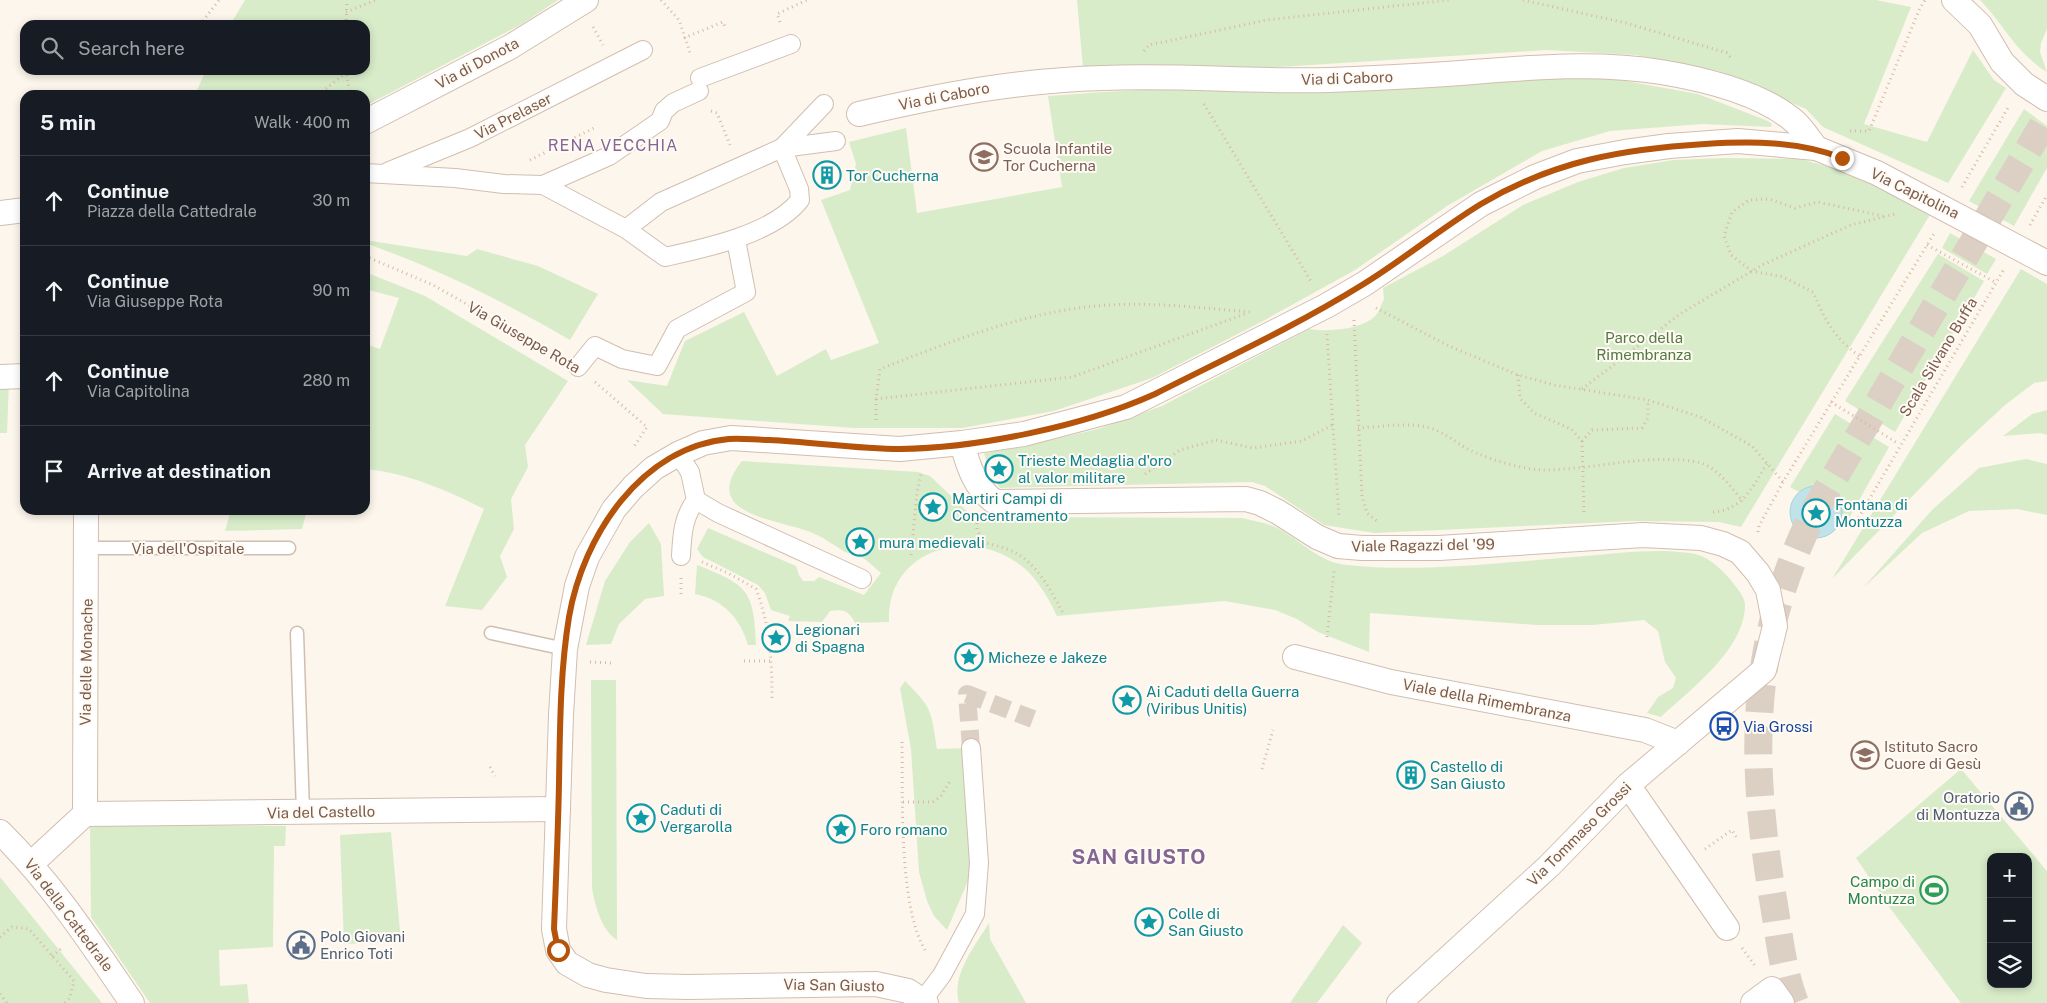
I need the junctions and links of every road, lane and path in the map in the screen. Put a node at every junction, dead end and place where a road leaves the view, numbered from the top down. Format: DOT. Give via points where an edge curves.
graph roads {
  1 [pos="219,0"];
  2 [pos="347,0"];
  3 [pos="376,0"];
  4 [pos="661,0"];
  5 [pos="1449,0"];
  6 [pos="1523,0"];
  7 [pos="1925,0"];
  8 [pos="1954,0"];
  9 [pos="583,2"];
  10 [pos="346,12"];
  11 [pos="204,20"];
  12 [pos="346,20"];
  13 [pos="725,26"];
  14 [pos="684,38"];
  15 [pos="791,44"];
  16 [pos="643,50"];
  17 [pos="1138,58"];
  18 [pos="1732,60"];
  19 [pos="614,66"];
  20 [pos="342,75"];
  21 [pos="347,75"];
  22 [pos="700,84"];
  23 [pos="324,90"];
  24 [pos="349,90"];
  25 [pos="2047,99"];
  26 [pos="2012,100"];
  27 [pos="1203,102"];
  28 [pos="824,104"];
  29 [pos="859,114"];
  30 [pos="370,119"];
  31 [pos="594,128"];
  32 [pos="1840,131"];
  33 [pos="553,140"];
  34 [pos="836,142"];
  35 [pos="557,147"];
  36 [pos="782,148"];
  37 [pos="1816,148"];
  38 [pos="526,162"];
  39 [pos="740,165"];
  40 [pos="372,174"];
  41 [pos="543,185"];
  42 [pos="1960,189"];
  43 [pos="2047,195"];
  44 [pos="20,210"];
  45 [pos="0,212"];
  46 [pos="1901,212"];
  47 [pos="1884,216"];
  48 [pos="2028,228"];
  49 [pos="626,229"];
  50 [pos="1936,230"];
  51 [pos="736,240"];
  52 [pos="1927,245"];
  53 [pos="370,258"];
  54 [pos="2008,262"];
  55 [pos="2047,263"];
  56 [pos="1752,271"];
  57 [pos="1319,277"];
  58 [pos="1311,282"];
  59 [pos="1995,282"];
  60 [pos="1302,286"];
  61 [pos="1315,288"];
  62 [pos="1370,306"];
  63 [pos="1261,308"];
  64 [pos="1353,310"];
  65 [pos="1252,312"];
  66 [pos="1327,326"];
  67 [pos="1859,356"];
  68 [pos="578,367"];
  69 [pos="1518,375"];
  70 [pos="20,376"];
  71 [pos="0,377"];
  72 [pos="1582,389"];
  73 [pos="876,400"];
  74 [pos="1648,400"];
  75 [pos="1831,402"];
  76 [pos="1334,424"];
  77 [pos="876,425"];
  78 [pos="1358,428"];
  79 [pos="1582,441"];
  80 [pos="962,443"];
  81 [pos="1900,444"];
  82 [pos="631,451"];
  83 [pos="678,454"];
  84 [pos="1767,464"];
  85 [pos="1583,466"];
  86 [pos="923,468"];
  87 [pos="1143,477"];
  88 [pos="1783,482"];
  89 [pos="696,500"];
  90 [pos="1743,501"];
  91 [pos="1707,513"];
  92 [pos="86,515"];
  93 [pos="977,515"];
  94 [pos="1584,517"];
  95 [pos="1378,521"];
  96 [pos="1856,522"];
  97 [pos="1339,523"];
  98 [pos="1759,526"];
  99 [pos="87,548"];
  100 [pos="289,548"];
  101 [pos="911,555"];
  102 [pos="681,556"];
  103 [pos="1335,567"];
  104 [pos="862,579"];
  105 [pos="1064,615"];
  106 [pos="297,633"];
  107 [pos="491,633"];
  108 [pos="1326,640"];
  109 [pos="574,655"];
  110 [pos="1295,657"];
  111 [pos="744,661"];
  112 [pos="772,661"];
  113 [pos="612,663"];
  114 [pos="1764,670"];
  115 [pos="772,698"];
  116 [pos="1272,730"];
  117 [pos="902,742"];
  118 [pos="1678,743"];
  119 [pos="971,748"];
  120 [pos="490,767"];
  121 [pos="1262,768"];
  122 [pos="973,772"];
  123 [pos="495,776"];
  124 [pos="1628,785"];
  125 [pos="903,802"];
  126 [pos="558,809"];
  127 [pos="303,812"];
  128 [pos="84,814"];
  129 [pos="0,832"];
  130 [pos="1738,840"];
  131 [pos="1701,851"];
  132 [pos="32,863"];
  133 [pos="1733,936"];
  134 [pos="0,937"];
  135 [pos="60,950"];
  136 [pos="52,956"];
  137 [pos="942,976"];
  138 [pos="1772,989"];
  139 [pos="0,994"];
  140 [pos="924,1002"];
  141 [pos="7,1003"];
  142 [pos="65,1003"];
  143 [pos="132,1003"];
  144 [pos="1399,1003"];
  145 [pos="1753,1003"];
  1 -- 11 [label="path"];
  2 -- 10 [label="path"];
  3 -- 10 [label="path"];
  4 -- 14 [label="path" via="679,20"];
  5 -- 17 [label="path" via="1267,20 1149,45"];
  6 -- 18 [label="path" via="1626,23 1727,53"];
  7 -- 32 [label="path" via="1869,131"];
  8 -- 25 [label="street" via="1980,25 2002,62 2024,84"];
  9 -- 19 [label="path"];
  9 -- 30 [label="street, Via di Donota" via="510,47"];
  10 -- 12 [label="path"];
  13 -- 14 [label="path" via="723,22"];
  14 -- 22 [label="path"];
  15 -- 22 [label="street"];
  16 -- 19 [label="street, Via Prelaser"];
  19 -- 40 [label="street, Via Prelaser" via="470,138"];
  20 -- 23 [label="path"];
  21 -- 24 [label="path"];
  22 -- 39 [label="path" via="706,109 717,113"];
  22 -- 41 [label="street" via="664,111 660,121 609,156"];
  26 -- 42 [label="path"];
  27 -- 58 [label="path"];
  28 -- 36 [label="street"];
  29 -- 37 [label="street, Via di Caboro" via="987,87 1060,80 1141,77 1330,80 1550,66 1601,66 1666,73 1734,91 1794,121"];
  31 -- 35 [label="path"];
  33 -- 35 [label="path"];
  34 -- 36 [label="street"];
  35 -- 38 [label="path"];
  36 -- 39 [label="street"];
  36 -- 51 [label="street" via="800,200 791,211"];
  37 -- 55 [label="street, Via Capitolina" via="1877,173"];
  37 -- 80 [label="street, Via Capitolina" via="1738,142 1669,146 1577,161 1535,176 1481,204 1364,284 1155,394 1094,417 1024,434"];
  39 -- 49 [label="street" via="661,202"];
  40 -- 41 [label="street"];
  41 -- 49 [label="street"];
  43 -- 48 [label="path"];
  44 -- 45 [label="street"];
  46 -- 47 [label="path"];
  47 -- 56 [label="path" via="1851,225"];
  47 -- 56 [label="path" via="1818,202 1795,208 1769,199 1749,200 1732,212 1724,236 1731,255"];
  49 -- 51 [label="street" via="665,257"];
  50 -- 52 [label="path"];
  51 -- 68 [label="street" via="746,292 677,329 657,366 622,359 595,346"];
  52 -- 59 [label="path"];
  52 -- 67 [label="path"];
  53 -- 68 [label="path, Via Giuseppe Rota" via="433,285"];
  54 -- 59 [label="path, Scala Silvano Buffa"];
  56 -- 67 [label="path" via="1783,277 1813,292 1839,341"];
  56 -- 72 [label="path" via="1680,314"];
  57 -- 58 [label="path"];
  58 -- 60 [label="path"];
  58 -- 61 [label="path"];
  59 -- 81 [label="path, Scala Silvano Buffa"];
  62 -- 69 [label="path" via="1449,346"];
  63 -- 65 [label="path"];
  64 -- 78 [label="path"];
  65 -- 73 [label="path" via="1072,377"];
  65 -- 73 [label="path" via="1157,305 1096,306 1022,319 973,333 880,369"];
  66 -- 76 [label="path"];
  67 -- 75 [label="path"];
  68 -- 82 [label="path, Via Giuseppe Rota" via="647,427"];
  69 -- 72 [label="path"];
  69 -- 79 [label="path" via="1520,398 1534,413 1571,429"];
  70 -- 71 [label="street"];
  72 -- 74 [label="path"];
  73 -- 77 [label="path"];
  74 -- 79 [label="path" via="1648,418 1642,428 1592,430"];
  74 -- 84 [label="path" via="1700,416 1752,446"];
  75 -- 81 [label="path"];
  75 -- 88 [label="path"];
  76 -- 87 [label="path" via="1302,441 1253,448 1216,440 1180,450"];
  76 -- 97 [label="path"];
  78 -- 85 [label="path" via="1405,425 1432,428 1475,453 1504,462 1541,470"];
  78 -- 95 [label="path" via="1362,497 1367,513"];
  79 -- 85 [label="path"];
  80 -- 83 [label="street, Via Capitolina" via="900,449 731,438 703,443"];
  80 -- 114 [label="street, Viale Ragazzi del '99" via="967,462 983,494 995,502 1246,499 1278,512 1317,537 1338,546 1362,548 1440,548 1643,535 1701,538 1723,544 1740,552 1768,590 1775,626"];
  81 -- 96 [label="path, Scala Silvano Buffa"];
  83 -- 89 [label="street" via="690,472"];
  83 -- 109 [label="street" via="654,468 633,487 614,509 587,557 569,616"];
  84 -- 88 [label="path"];
  84 -- 90 [label="path"];
  85 -- 90 [label="path" via="1670,460 1700,462 1718,474"];
  85 -- 94 [label="path"];
  86 -- 101 [label="path" via="917,493"];
  88 -- 98 [label="path"];
  89 -- 102 [label="street" via="687,512"];
  89 -- 104 [label="street"];
  90 -- 91 [label="path" via="1724,512"];
  92 -- 99 [label="street, Via delle Monache"];
  93 -- 105 [label="path" via="977,530 983,542 1015,552 1025,559 1047,584"];
  99 -- 100 [label="lane, Via dell'Ospitale"];
  99 -- 128 [label="street, Via delle Monache"];
  102 -- 112 [label="path" via="728,573 756,589 768,625"];
  103 -- 108 [label="path"];
  106 -- 127 [label="lane"];
  107 -- 109 [label="lane"];
  109 -- 113 [label="path"];
  109 -- 126 [label="street" via="560,716"];
  110 -- 118 [label="street, Viale della Rimembranza" via="1391,682 1645,730"];
  111 -- 112 [label="path"];
  112 -- 115 [label="path"];
  114 -- 118 [label="street, Via Tommaso Grossi"];
  116 -- 121 [label="path"];
  117 -- 125 [label="path"];
  118 -- 124 [label="street, Via Tommaso Grossi"];
  119 -- 122 [label="street"];
  120 -- 123 [label="path"];
  122 -- 125 [label="path" via="954,776 933,802"];
  122 -- 137 [label="street" via="979,864 975,914"];
  124 -- 133 [label="street"];
  124 -- 144 [label="street, Via Tommaso Grossi" via="1549,866"];
  125 -- 137 [label="path" via="912,920 921,945"];
  126 -- 127 [label="street, Via del Castello"];
  126 -- 140 [label="street, Via San Giusto" via="554,929 558,950 567,963 588,976 646,986 876,984 908,991"];
  127 -- 128 [label="street, Via del Castello"];
  128 -- 132 [label="street"];
  129 -- 132 [label="street, Via della Cattedrale"];
  130 -- 131 [label="path" via="1732,830"];
  132 -- 143 [label="street, Via della Cattedrale"];
  133 -- 138 [label="path"];
  134 -- 136 [label="path" via="12,927 28,929"];
  135 -- 136 [label="path, Via della Cattedrale"];
  136 -- 142 [label="path" via="74,981 70,998"];
  137 -- 140 [label="street"];
  138 -- 145 [label="street"];
  139 -- 141 [label="path"];
}
